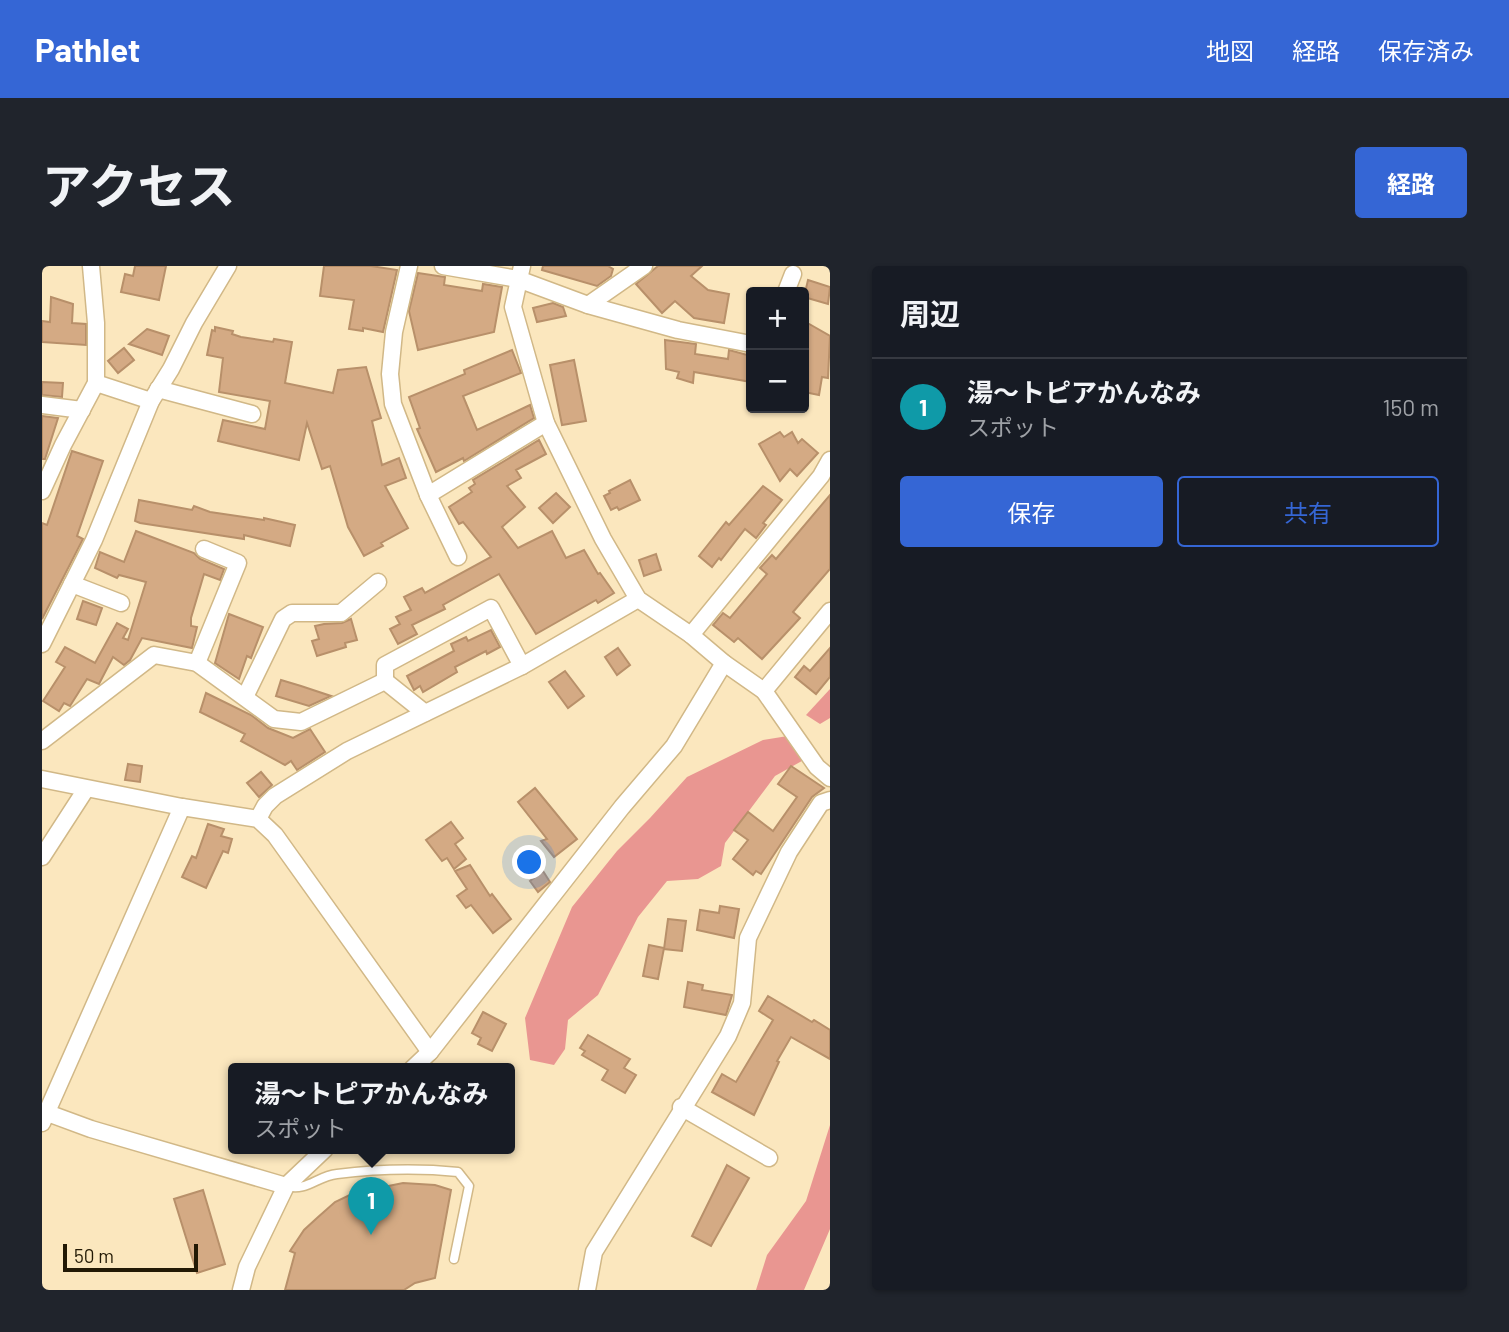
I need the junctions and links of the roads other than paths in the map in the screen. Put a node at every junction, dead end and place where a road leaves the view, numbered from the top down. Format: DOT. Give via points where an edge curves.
graph roads {
  1 [pos="91,266"];
  2 [pos="228,266"];
  3 [pos="409,266"];
  4 [pos="443,266"];
  5 [pos="644,266"];
  6 [pos="520,273"];
  7 [pos="793,274"];
  8 [pos="788,287"];
  9 [pos="588,305"];
  10 [pos="746,343"];
  11 [pos="96,383"];
  12 [pos="154,395"];
  13 [pos="42,405"];
  14 [pos="82,410"];
  15 [pos="252,414"];
  16 [pos="546,423"];
  17 [pos="830,460"];
  18 [pos="825,479"];
  19 [pos="42,491"];
  20 [pos="428,495"];
  21 [pos="204,549"];
  22 [pos="458,557"];
  23 [pos="378,582"];
  24 [pos="72,584"];
  25 [pos="638,600"];
  26 [pos="121,603"];
  27 [pos="830,611"];
  28 [pos="691,635"];
  29 [pos="42,644"];
  30 [pos="197,663"];
  31 [pos="724,663"];
  32 [pos="522,666"];
  33 [pos="385,681"];
  34 [pos="764,691"];
  35 [pos="245,697"];
  36 [pos="425,713"];
  37 [pos="42,741"];
  38 [pos="830,778"];
  39 [pos="42,779"];
  40 [pos="86,789"];
  41 [pos="830,800"];
  42 [pos="182,807"];
  43 [pos="258,819"];
  44 [pos="42,857"];
  45 [pos="430,1052"];
  46 [pos="418,1063"];
  47 [pos="681,1107"];
  48 [pos="44,1116"];
  49 [pos="320,1154"];
  50 [pos="769,1158"];
  51 [pos="286,1186"];
  52 [pos="454,1259"];
  53 [pos="241,1290"];
  54 [pos="587,1290"];
  1 -- 11 [label="street"];
  2 -- 12 [label="street"];
  3 -- 20 [label="street" via="390,374 393,404"];
  4 -- 6 [label="street"];
  5 -- 9 [label="street"];
  6 -- 9 [label="street"];
  6 -- 16 [label="street" via="513,306"];
  7 -- 8 [label="street"];
  9 -- 10 [label="street"];
  11 -- 12 [label="street"];
  11 -- 14 [label="street"];
  12 -- 15 [label="street"];
  12 -- 24 [label="street"];
  13 -- 14 [label="street"];
  14 -- 19 [label="street"];
  16 -- 20 [label="street"];
  16 -- 25 [label="street"];
  17 -- 18 [label="street"];
  18 -- 28 [label="street"];
  20 -- 22 [label="street"];
  21 -- 30 [label="street" via="238,563"];
  23 -- 35 [label="street" via="341,613 292,613 283,619"];
  24 -- 26 [label="street"];
  24 -- 29 [label="street"];
  25 -- 28 [label="street"];
  25 -- 32 [label="street"];
  27 -- 34 [label="street"];
  28 -- 31 [label="street"];
  30 -- 35 [label="street"];
  30 -- 37 [label="street" via="154,655"];
  31 -- 34 [label="street"];
  31 -- 45 [label="street" via="674,746"];
  32 -- 33 [label="street" via="491,608 385,665"];
  32 -- 36 [label="street"];
  33 -- 35 [label="street" via="301,722 274,719"];
  33 -- 36 [label="street"];
  34 -- 38 [label="street" via="817,767"];
  36 -- 43 [label="street" via="308,774 275,796"];
  39 -- 40 [label="street"];
  40 -- 42 [label="street"];
  40 -- 44 [label="street"];
  41 -- 47 [label="street" via="821,803 789,852 768,895 748,938 743,1003 728,1035"];
  42 -- 43 [label="street"];
  42 -- 48 [label="street"];
  43 -- 45 [label="street" via="275,835"];
  45 -- 46 [label="street"];
  47 -- 50 [label="street"];
  47 -- 54 [label="street" via="594,1252"];
  48 -- 51 [label="street"];
  49 -- 51 [label="street"];
  51 -- 52 [label="lane" via="298,1189 333,1174 390,1169 458,1172 469,1186"];
  51 -- 53 [label="street" via="247,1267"];
}
